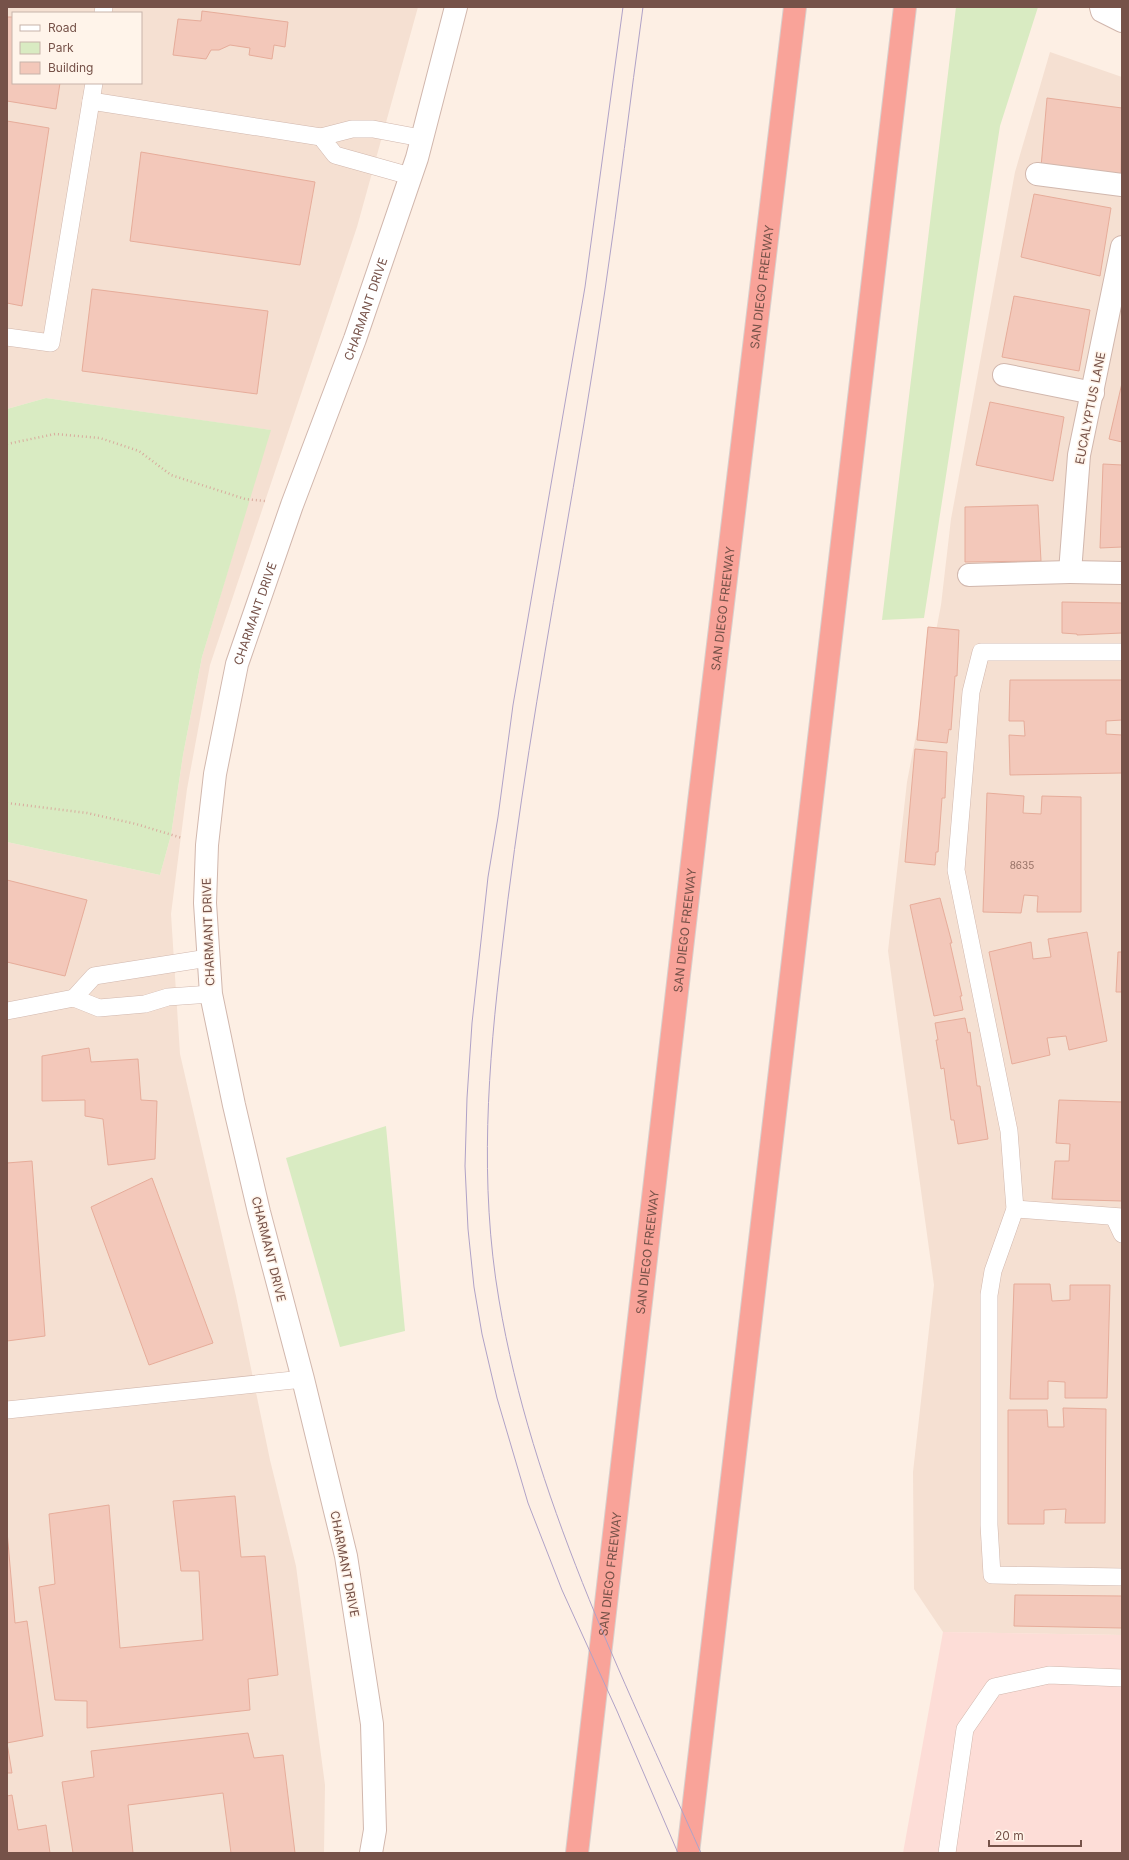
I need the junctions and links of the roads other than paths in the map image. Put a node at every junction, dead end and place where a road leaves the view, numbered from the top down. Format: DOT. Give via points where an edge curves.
graph roads {
  1 [pos="456,7"];
  2 [pos="795,7"];
  3 [pos="905,7"];
  4 [pos="1101,9"];
  5 [pos="1122,21"];
  6 [pos="94,84"];
  7 [pos="91,101"];
  8 [pos="321,137"];
  9 [pos="421,138"];
  10 [pos="1037,174"];
  11 [pos="410,176"];
  12 [pos="1122,186"];
  13 [pos="1122,247"];
  14 [pos="7,337"];
  15 [pos="1004,375"];
  16 [pos="1092,393"];
  17 [pos="1070,572"];
  18 [pos="1122,573"];
  19 [pos="969,575"];
  20 [pos="1122,652"];
  21 [pos="208,958"];
  22 [pos="211,994"];
  23 [pos="74,998"];
  24 [pos="7,1011"];
  25 [pos="1015,1209"];
  26 [pos="1118,1217"];
  27 [pos="1122,1234"];
  28 [pos="303,1379"];
  29 [pos="7,1410"];
  30 [pos="1122,1577"];
  31 [pos="1122,1678"];
  32 [pos="371,1853"];
  33 [pos="577,1853"];
  34 [pos="688,1853"];
  35 [pos="947,1853"];
  1 -- 9 [label="street, CHARMANT DRIVE"];
  2 -- 33 [label="highway, SAN DIEGO FREEWAY" via="698,810"];
  3 -- 34 [label="highway"];
  4 -- 5 [label="street"];
  6 -- 7 [label="lane"];
  7 -- 8 [label="lane"];
  7 -- 14 [label="lane" via="51,343"];
  8 -- 9 [label="lane" via="352,129 373,129"];
  8 -- 11 [label="lane" via="335,155"];
  9 -- 11 [label="street, CHARMANT DRIVE"];
  10 -- 12 [label="street"];
  11 -- 21 [label="street, CHARMANT DRIVE" via="355,339 292,505 238,664 215,774 207,845 205,903"];
  13 -- 16 [label="street, EUCALYPTUS LANE"];
  15 -- 16 [label="street"];
  16 -- 17 [label="street, EUCALYPTUS LANE" via="1079,455"];
  17 -- 18 [label="street"];
  17 -- 19 [label="street"];
  20 -- 25 [label="lane" via="981,652 971,692 956,870 1009,1131"];
  21 -- 22 [label="street, CHARMANT DRIVE"];
  21 -- 23 [label="lane" via="94,976"];
  22 -- 23 [label="lane" via="168,997 145,1004 98,1008"];
  22 -- 28 [label="street, CHARMANT DRIVE" via="255,1197"];
  23 -- 24 [label="lane"];
  25 -- 26 [label="lane"];
  25 -- 30 [label="lane" via="993,1271 989,1295 989,1525 992,1575"];
  26 -- 27 [label="lane"];
  28 -- 29 [label="lane"];
  28 -- 32 [label="street, CHARMANT DRIVE" via="346,1556 372,1724 375,1830"];
  31 -- 35 [label="lane" via="1049,1675 994,1687 965,1729"];
}
